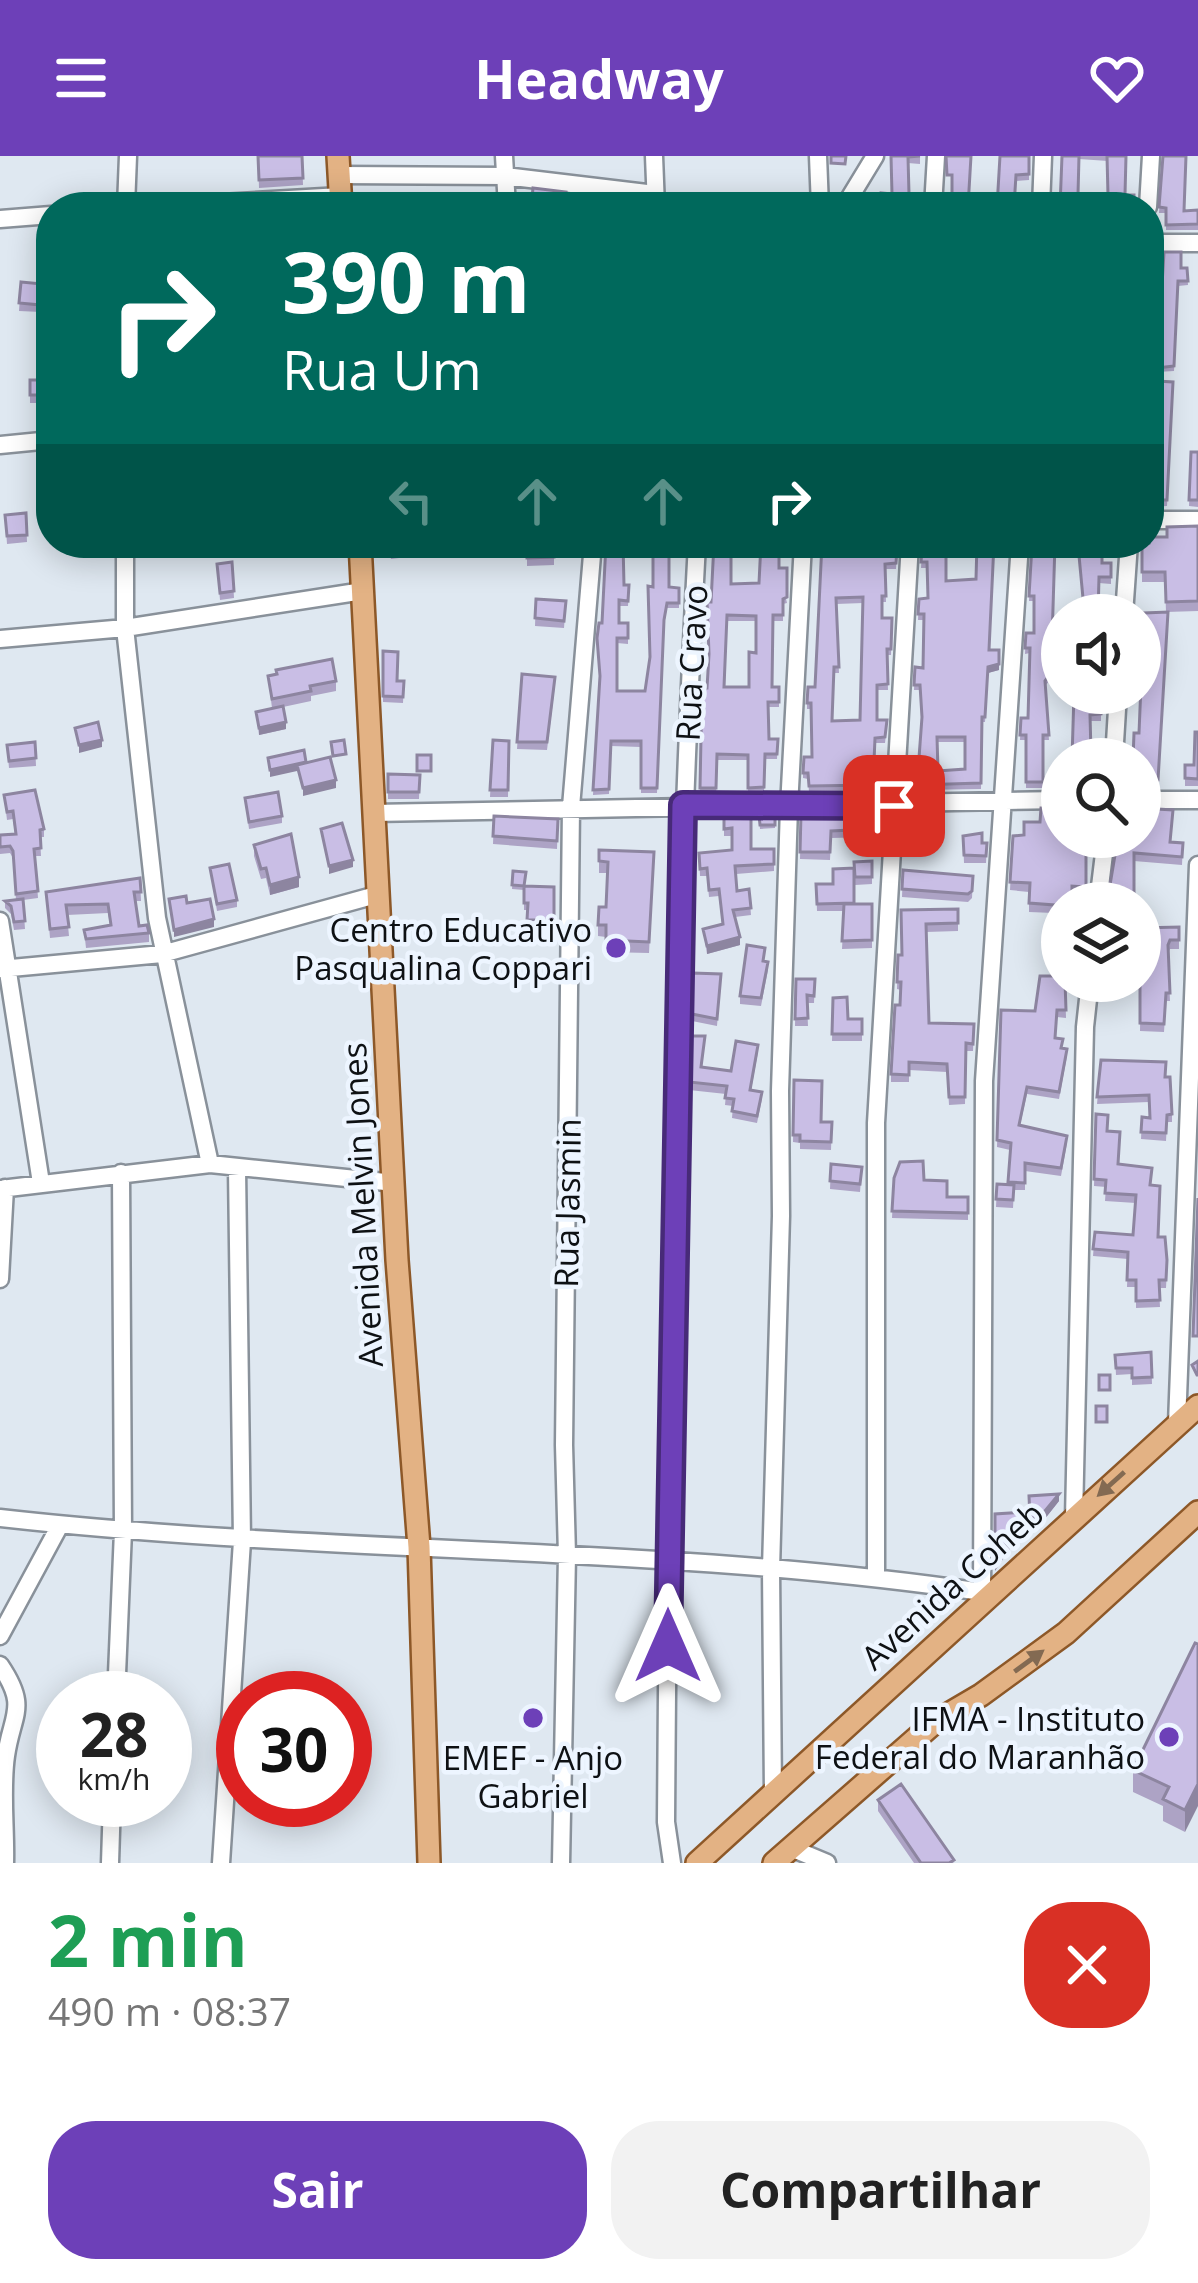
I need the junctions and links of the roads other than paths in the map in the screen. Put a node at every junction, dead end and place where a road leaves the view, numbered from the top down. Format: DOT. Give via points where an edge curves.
graph roads {
  1 [pos="128,156"];
  2 [pos="504,156"];
  3 [pos="653,156"];
  4 [pos="818,156"];
  5 [pos="874,156"];
  6 [pos="936,156"];
  7 [pos="1043,156"];
  8 [pos="1151,156"];
  9 [pos="505,176"];
  10 [pos="340,184"];
  11 [pos="127,192"];
  12 [pos="274,192"];
  13 [pos="506,192"];
  14 [pos="606,192"];
  15 [pos="655,192"];
  16 [pos="819,192"];
  17 [pos="853,192"];
  18 [pos="934,192"];
  19 [pos="1042,192"];
  20 [pos="1149,192"];
  21 [pos="36,216"];
  22 [pos="0,219"];
  23 [pos="1164,243"];
  24 [pos="1198,243"];
  25 [pos="36,442"];
  26 [pos="0,446"];
  27 [pos="1164,520"];
  28 [pos="1198,520"];
  29 [pos="125,558"];
  30 [pos="361,558"];
  31 [pos="592,558"];
  32 [pos="696,558"];
  33 [pos="802,558"];
  34 [pos="909,558"];
  35 [pos="1019,558"];
  36 [pos="1128,558"];
  37 [pos="362,591"];
  38 [pos="1125,594"];
  39 [pos="125,628"];
  40 [pos="0,639"];
  41 [pos="1004,800"];
  42 [pos="1041,800"];
  43 [pos="1161,800"];
  44 [pos="1198,800"];
  45 [pos="683,805"];
  46 [pos="894,806"];
  47 [pos="572,807"];
  48 [pos="789,807"];
  49 [pos="373,813"];
  50 [pos="1198,865"];
  51 [pos="376,895"];
  52 [pos="0,921"];
  53 [pos="162,954"];
  54 [pos="3,969"];
  55 [pos="1088,1002"];
  56 [pos="209,1164"];
  57 [pos="237,1169"];
  58 [pos="121,1173"];
  59 [pos="394,1183"];
  60 [pos="41,1184"];
  61 [pos="3,1188"];
  62 [pos="0,1279"];
  63 [pos="1198,1406"];
  64 [pos="1178,1424"];
  65 [pos="1198,1512"];
  66 [pos="0,1518"];
  67 [pos="1073,1519"];
  68 [pos="60,1525"];
  69 [pos="123,1531"];
  70 [pos="242,1541"];
  71 [pos="419,1547"];
  72 [pos="567,1555"];
  73 [pos="668,1559"];
  74 [pos="771,1569"];
  75 [pos="875,1576"];
  76 [pos="982,1597"];
  77 [pos="0,1636"];
  78 [pos="0,1665"];
  79 [pos="117,1671"];
  80 [pos="773,1795"];
  81 [pos="3,1802"];
  82 [pos="111,1827"];
  83 [pos="782,1855"];
  84 [pos="5,1863"];
  85 [pos="110,1863"];
  86 [pos="221,1863"];
  87 [pos="429,1863"];
  88 [pos="561,1863"];
  89 [pos="672,1863"];
  90 [pos="697,1863"];
  91 [pos="827,1863"];
  1 -- 11 [label="street"];
  2 -- 9 [label="street"];
  3 -- 15 [label="street"];
  4 -- 16 [label="street"];
  5 -- 17 [label="street"];
  6 -- 18 [label="street"];
  7 -- 19 [label="street"];
  8 -- 20 [label="street"];
  9 -- 10 [label="street"];
  9 -- 13 [label="street"];
  9 -- 14 [label="street"];
  10 -- 12 [label="street"];
  21 -- 22 [label="street"];
  23 -- 24 [label="street"];
  25 -- 26 [label="street"];
  27 -- 28 [label="street"];
  29 -- 39 [label="street"];
  30 -- 37 [label="main road, Avenida Melvin Jones"];
  31 -- 47 [label="street, Rua Jasmin"];
  32 -- 45 [label="street, Rua Cravo"];
  33 -- 48 [label="street"];
  34 -- 46 [label="street"];
  35 -- 41 [label="street"];
  36 -- 38 [label="street"];
  37 -- 39 [label="street"];
  37 -- 49 [label="main road, Avenida Melvin Jones"];
  39 -- 40 [label="street"];
  39 -- 53 [label="street"];
  41 -- 42 [label="street"];
  41 -- 46 [label="street"];
  41 -- 76 [label="street" via="984,1082"];
  43 -- 44 [label="street"];
  45 -- 47 [label="street"];
  45 -- 48 [label="street"];
  45 -- 73 [label="street, Rua Cravo"];
  46 -- 48 [label="street"];
  46 -- 75 [label="street" via="876,1124"];
  47 -- 49 [label="street"];
  47 -- 72 [label="street, Rua Jasmin"];
  48 -- 74 [label="street"];
  49 -- 51 [label="main road, Avenida Melvin Jones"];
  50 -- 64 [label="street"];
  51 -- 53 [label="street"];
  51 -- 59 [label="main road, Avenida Melvin Jones"];
  52 -- 54 [label="street"];
  53 -- 54 [label="street"];
  53 -- 56 [label="street"];
  54 -- 60 [label="street"];
  55 -- 67 [label="street"];
  56 -- 57 [label="street"];
  56 -- 58 [label="street"];
  57 -- 59 [label="street"];
  57 -- 70 [label="street"];
  58 -- 60 [label="street"];
  58 -- 69 [label="street"];
  59 -- 71 [label="main road, Avenida Melvin Jones"];
  60 -- 61 [label="street"];
  61 -- 62 [label="street"];
  63 -- 64 [label="main road, Avenida Coheb"];
  64 -- 67 [label="main road, Avenida Coheb, one-way"];
  83 -- 65 [label="main road, one-way" via="935,1722 1066,1633"];
  66 -- 68 [label="street"];
  67 -- 76 [label="main road, Avenida Coheb"];
  68 -- 69 [label="street"];
  68 -- 77 [label="street"];
  69 -- 70 [label="street"];
  69 -- 79 [label="street"];
  70 -- 71 [label="street"];
  70 -- 86 [label="street"];
  71 -- 72 [label="street"];
  71 -- 87 [label="main road, Avenida Melvin Jones"];
  72 -- 73 [label="street"];
  72 -- 88 [label="street, Rua Jasmin"];
  73 -- 74 [label="street"];
  73 -- 89 [label="street, Rua Cravo"];
  74 -- 75 [label="street"];
  74 -- 80 [label="street"];
  75 -- 76 [label="street"];
  76 -- 80 [label="main road, Avenida Coheb"];
  78 -- 81 [label="street" via="17,1710"];
  80 -- 90 [label="main road, Avenida Coheb"];
  81 -- 84 [label="street"];
  82 -- 85 [label="street"];
  83 -- 91 [label="street"];
}
